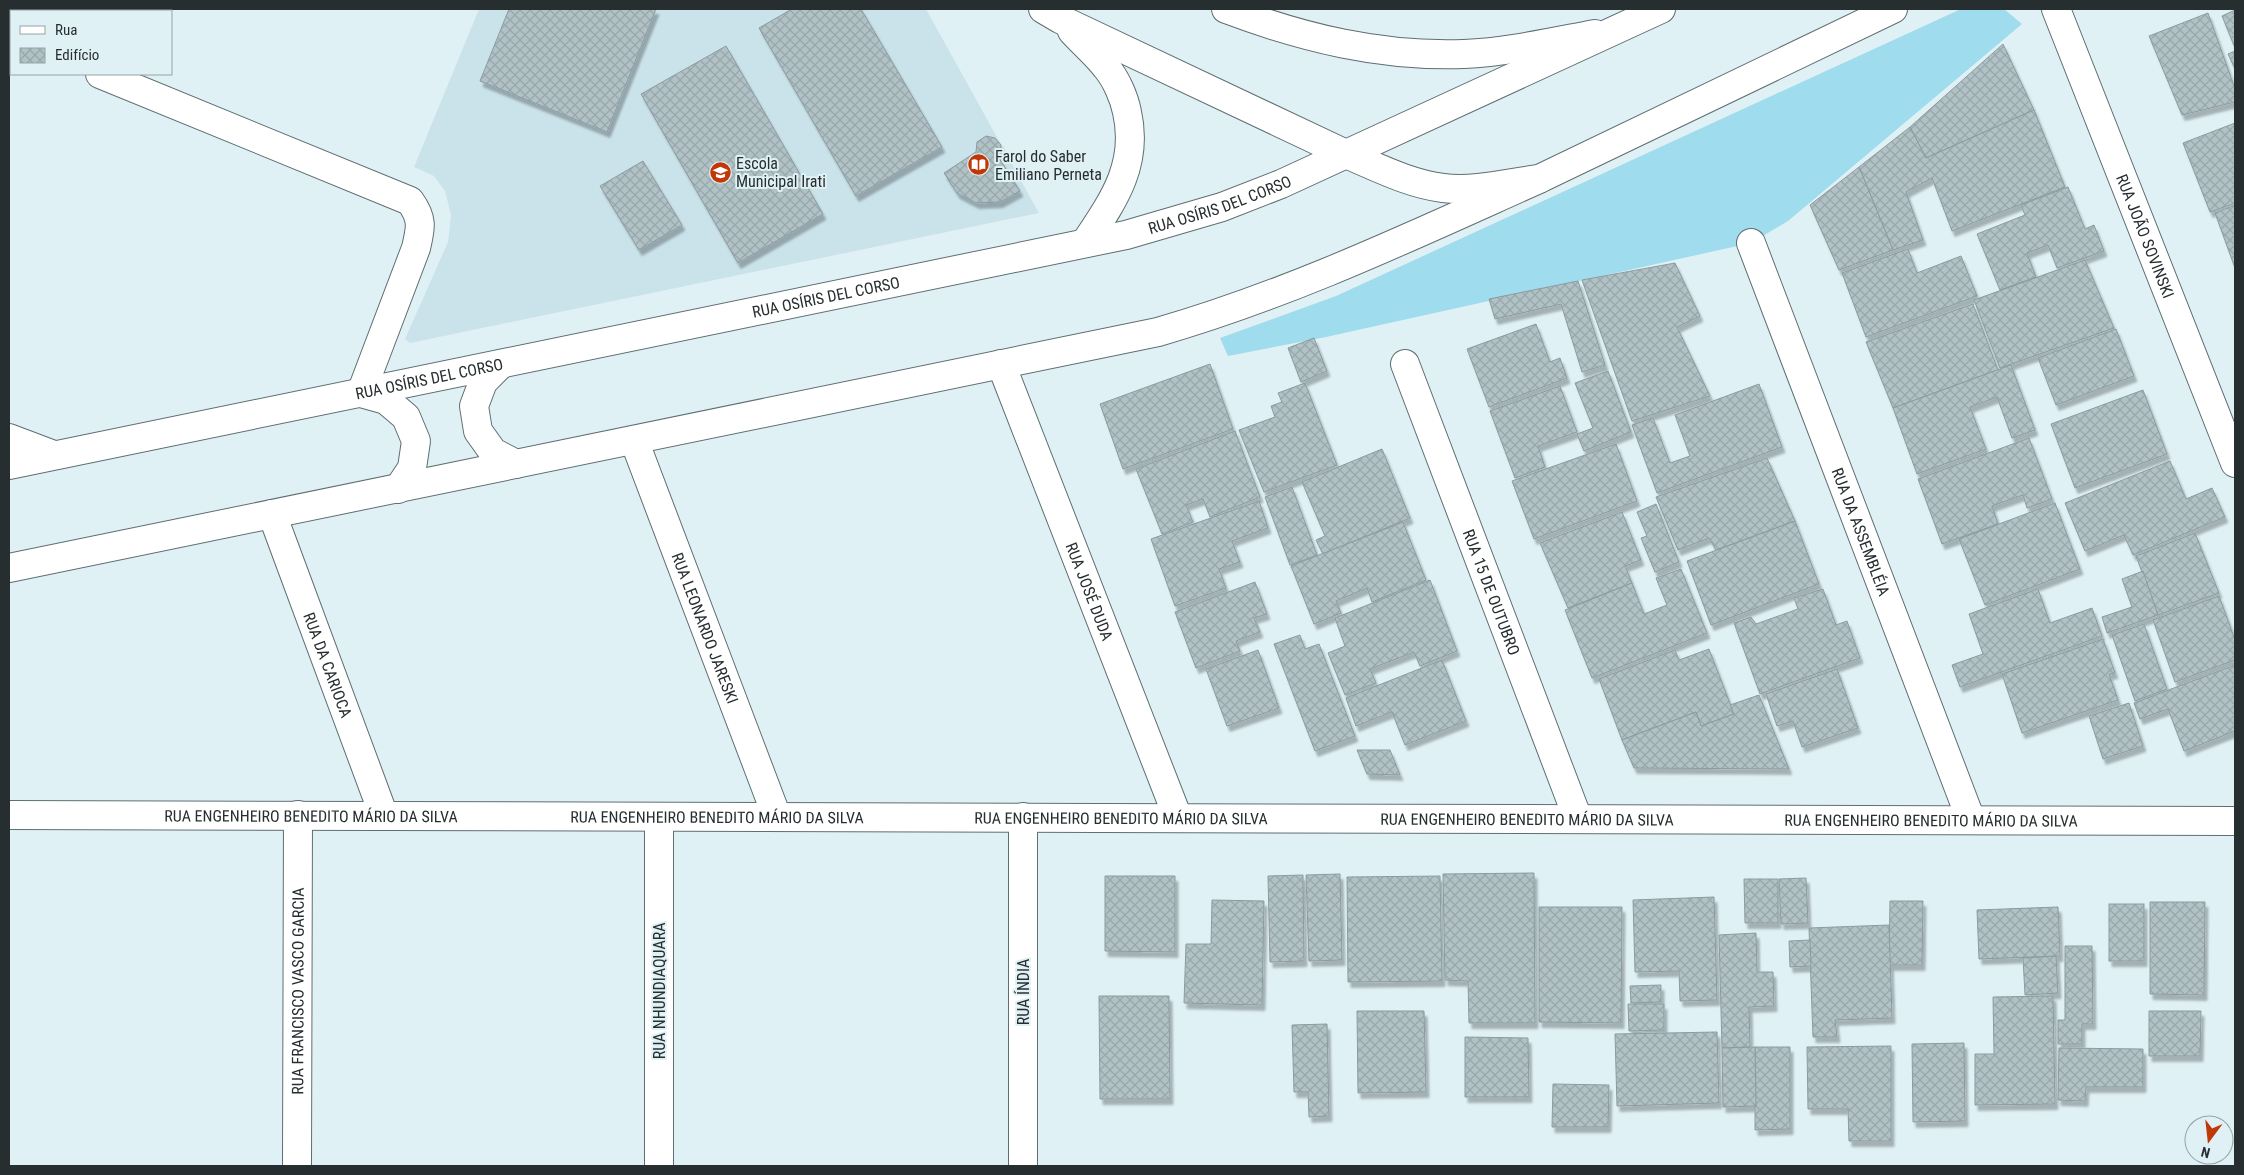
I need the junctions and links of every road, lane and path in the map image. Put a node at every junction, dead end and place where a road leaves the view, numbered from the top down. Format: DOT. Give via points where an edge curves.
graph roads {
  1 [pos="1226,9"];
  2 [pos="1661,9"];
  3 [pos="1893,9"];
  4 [pos="2056,9"];
  5 [pos="1051,14"];
  6 [pos="1612,32"];
  7 [pos="102,75"];
  8 [pos="1348,155"];
  9 [pos="1539,179"];
  10 [pos="1086,243"];
  11 [pos="1751,243"];
  12 [pos="501,364"];
  13 [pos="1001,364"];
  14 [pos="1405,364"];
  15 [pos="361,393"];
  16 [pos="9,438"];
  17 [pos="634,440"];
  18 [pos="54,456"];
  19 [pos="2235,463"];
  20 [pos="516,464"];
  21 [pos="9,465"];
  22 [pos="398,489"];
  23 [pos="272,514"];
  24 [pos="9,568"];
  25 [pos="9,814"];
  26 [pos="298,816"];
  27 [pos="384,816"];
  28 [pos="659,817"];
  29 [pos="776,817"];
  30 [pos="1023,818"];
  31 [pos="1178,818"];
  32 [pos="1578,819"];
  33 [pos="1971,820"];
  34 [pos="2235,821"];
  35 [pos="298,1166"];
  36 [pos="660,1166"];
  37 [pos="1023,1166"];
  1 -- 6 [label="street" via="1268,25 1394,53 1464,54"];
  2 -- 6 [label="street, RUA OSÍRIS DEL CORSO"];
  3 -- 9 [label="street"];
  4 -- 19 [label="street, RUA JOÃO SOVINSKI"];
  5 -- 8 [label="street"];
  5 -- 10 [label="street" via="1107,68 1124,99 1130,125 1131,156 1122,182"];
  6 -- 8 [label="street, RUA OSÍRIS DEL CORSO"];
  7 -- 15 [label="street" via="410,200 419,214 416,248"];
  8 -- 9 [label="street" via="1408,180 1444,188 1476,188"];
  8 -- 10 [label="street, RUA OSÍRIS DEL CORSO" via="1222,207 1168,224"];
  9 -- 13 [label="street" via="1346,266 1219,314 1158,332"];
  10 -- 12 [label="street, RUA OSÍRIS DEL CORSO"];
  11 -- 33 [label="street, RUA DA ASSEMBLÉIA"];
  12 -- 15 [label="street, RUA OSÍRIS DEL CORSO"];
  12 -- 20 [label="street" via="483,382 474,406 478,431 493,452"];
  13 -- 17 [label="street"];
  13 -- 31 [label="street, RUA JOSÉ DUDA"];
  14 -- 32 [label="street, RUA 15 DE OUTUBRO"];
  15 -- 18 [label="street, RUA OSÍRIS DEL CORSO"];
  15 -- 22 [label="street" via="386,400 406,417 416,441 412,468"];
  16 -- 18 [label="street"];
  17 -- 20 [label="street"];
  17 -- 29 [label="street, RUA LEONARDO JARESKI"];
  18 -- 21 [label="street, RUA OSÍRIS DEL CORSO"];
  20 -- 22 [label="street"];
  22 -- 23 [label="street"];
  23 -- 24 [label="street"];
  23 -- 27 [label="street, RUA DA CARIOCA"];
  25 -- 26 [label="street, RUA ENGENHEIRO BENEDITO MÁRIO DA SILVA"];
  26 -- 27 [label="street, RUA ENGENHEIRO BENEDITO MÁRIO DA SILVA"];
  26 -- 35 [label="street, RUA FRANCISCO VASCO GARCIA"];
  27 -- 28 [label="street, RUA ENGENHEIRO BENEDITO MÁRIO DA SILVA"];
  28 -- 29 [label="street, RUA ENGENHEIRO BENEDITO MÁRIO DA SILVA"];
  28 -- 36 [label="street, RUA NHUNDIAQUARA"];
  29 -- 30 [label="street, RUA ENGENHEIRO BENEDITO MÁRIO DA SILVA"];
  30 -- 31 [label="street, RUA ENGENHEIRO BENEDITO MÁRIO DA SILVA"];
  30 -- 37 [label="street, RUA ÍNDIA"];
  31 -- 32 [label="street, RUA ENGENHEIRO BENEDITO MÁRIO DA SILVA"];
  32 -- 33 [label="street, RUA ENGENHEIRO BENEDITO MÁRIO DA SILVA"];
  33 -- 34 [label="street, RUA ENGENHEIRO BENEDITO MÁRIO DA SILVA"];
}
